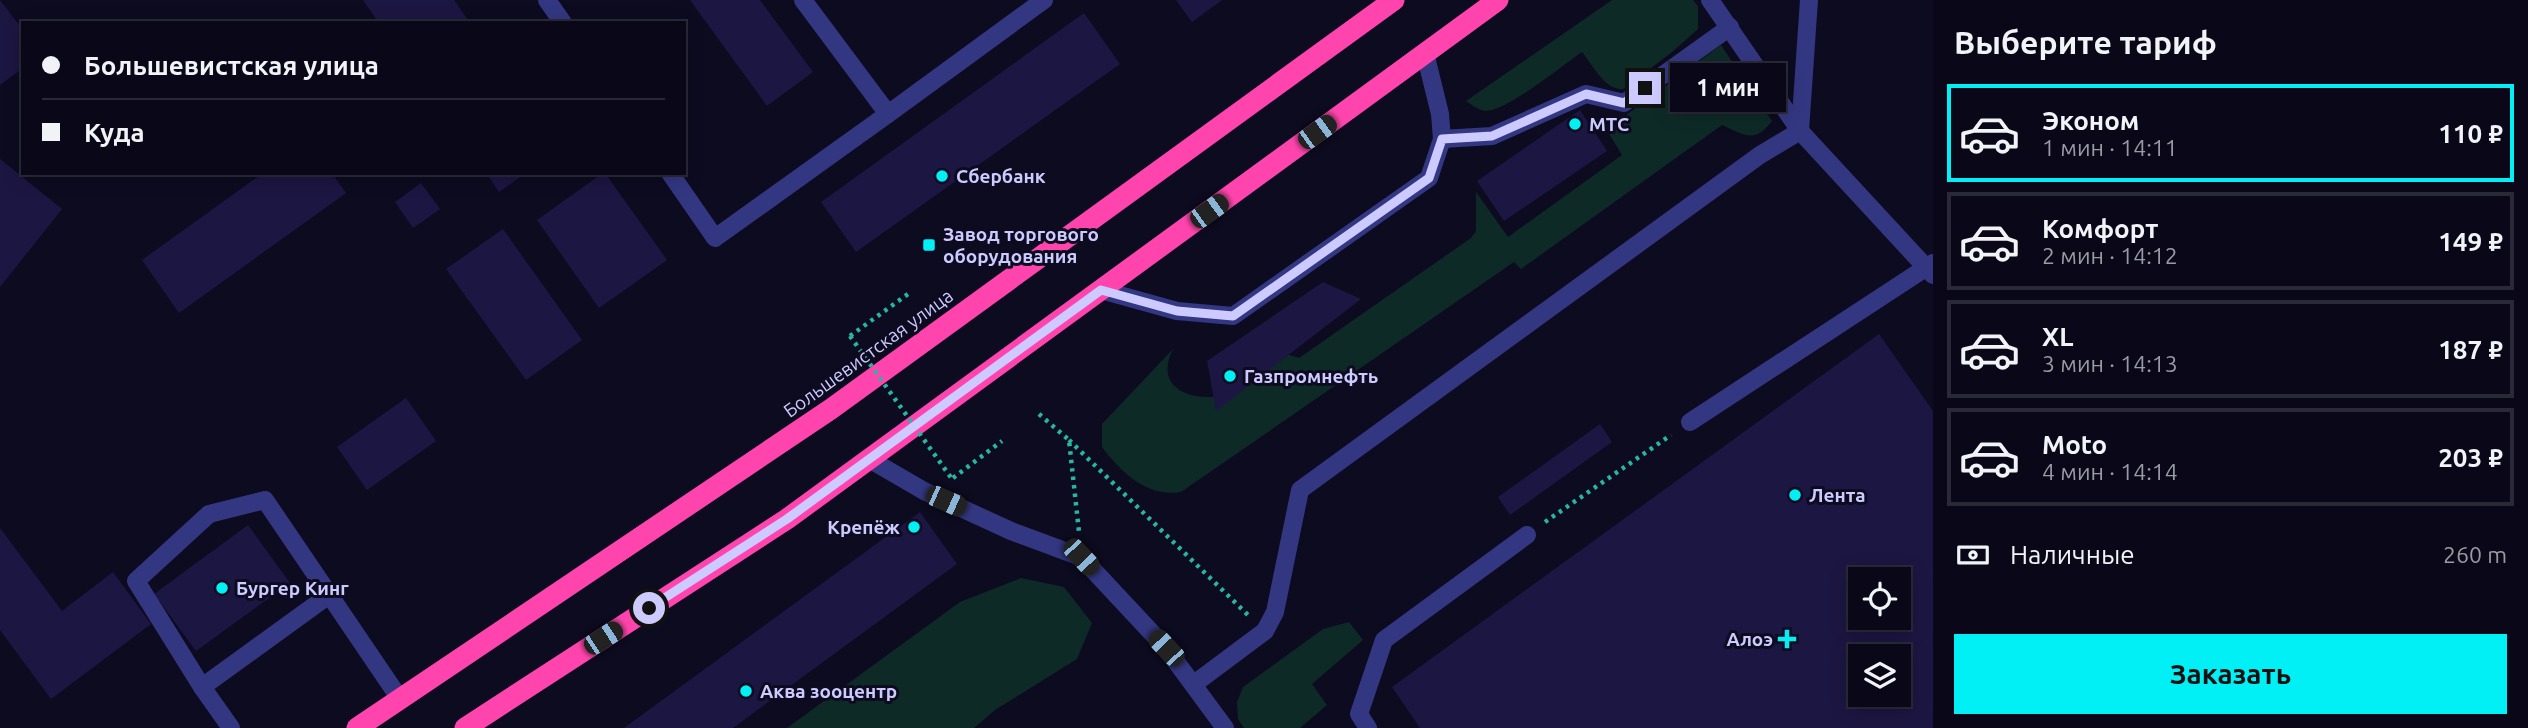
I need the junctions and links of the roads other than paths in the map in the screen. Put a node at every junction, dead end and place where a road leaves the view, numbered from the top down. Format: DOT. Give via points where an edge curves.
graph roads {
  1 [pos="547,0"];
  2 [pos="803,0"];
  3 [pos="1044,0"];
  4 [pos="1394,0"];
  5 [pos="1498,0"];
  6 [pos="1710,0"];
  7 [pos="1809,0"];
  8 [pos="563,21"];
  9 [pos="1730,27"];
  10 [pos="1425,53"];
  11 [pos="888,114"];
  12 [pos="1800,131"];
  13 [pos="1442,139"];
  14 [pos="671,175"];
  15 [pos="1931,268"];
  16 [pos="1101,290"];
  17 [pos="1690,422"];
  18 [pos="869,459"];
  19 [pos="1527,535"];
  20 [pos="329,595"];
  21 [pos="1195,684"];
  22 [pos="202,687"];
  23 [pos="400,699"];
  24 [pos="232,728"];
  25 [pos="358,728"];
  26 [pos="465,728"];
  27 [pos="1225,728"];
  28 [pos="1368,728"];
  1 -- 8 [label="lane"];
  2 -- 11 [label="lane"];
  3 -- 11 [label="lane"];
  4 -- 23 [label="highway, Большевистская улица" via="831,409"];
  5 -- 10 [label="highway"];
  6 -- 9 [label="lane"];
  7 -- 12 [label="lane"];
  9 -- 12 [label="lane"];
  9 -- 13 [label="lane" via="1624,103 1586,94 1492,136"];
  10 -- 13 [label="lane"];
  10 -- 16 [label="highway"];
  11 -- 14 [label="lane" via="715,238"];
  12 -- 15 [label="lane"];
  12 -- 21 [label="lane" via="1760,155 1300,490 1275,612 1265,631"];
  13 -- 16 [label="lane" via="1429,178 1233,316 1177,311"];
  15 -- 17 [label="lane"];
  16 -- 18 [label="highway"];
  18 -- 21 [label="lane" via="924,491 1081,557"];
  18 -- 26 [label="highway" via="787,519"];
  19 -- 28 [label="lane" via="1384,640 1359,714"];
  20 -- 22 [label="lane"];
  20 -- 22 [label="lane" via="265,500 209,514 136,581"];
  20 -- 23 [label="lane"];
  21 -- 27 [label="lane"];
  22 -- 24 [label="lane"];
  23 -- 25 [label="highway, Большевистская улица"];
}
